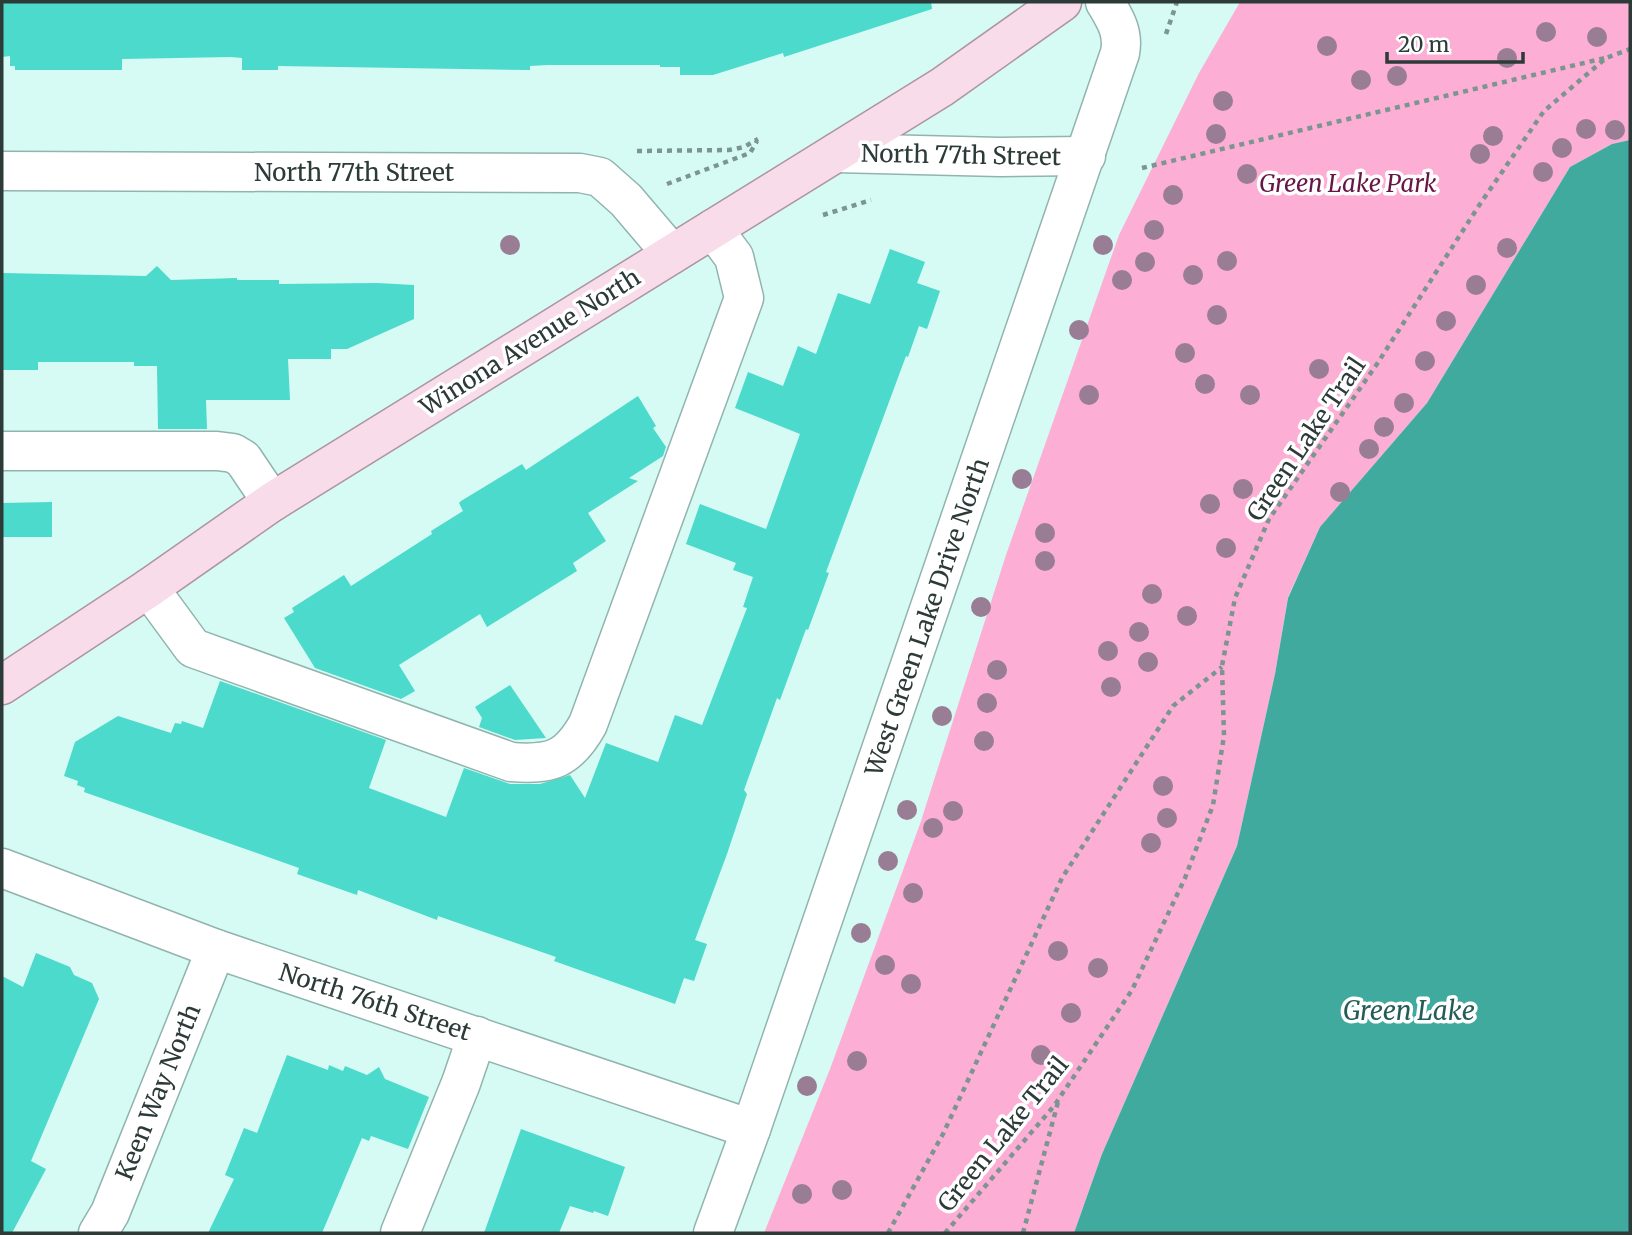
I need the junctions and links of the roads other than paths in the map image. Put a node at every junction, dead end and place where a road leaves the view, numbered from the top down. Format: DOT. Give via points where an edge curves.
graph roads {
  1 [pos="1062,2"];
  2 [pos="1105,2"];
  3 [pos="836,153"];
  4 [pos="1086,156"];
  5 [pos="2,171"];
  6 [pos="713,229"];
  7 [pos="672,254"];
  8 [pos="2,451"];
  9 [pos="272,502"];
  10 [pos="149,588"];
  11 [pos="2,685"];
  12 [pos="2,868"];
  13 [pos="216,949"];
  14 [pos="477,1036"];
  15 [pos="751,1129"];
  16 [pos="98,1233"];
  17 [pos="400,1233"];
  18 [pos="713,1233"];
  1 -- 3 [label="main road, Winona Avenue North" via="942,87"];
  2 -- 4 [label="street, West Green Lake Drive North" via="1122,41"];
  3 -- 4 [label="street, North 77th Street"];
  3 -- 6 [label="main road, Winona Avenue North"];
  4 -- 15 [label="street, West Green Lake Drive North"];
  5 -- 7 [label="street, North 77th Street" via="580,173 600,177"];
  6 -- 7 [label="main road, Winona Avenue North"];
  6 -- 10 [label="street" via="734,257 744,298 589,724 577,744 558,758 534,764 511,762 193,648"];
  7 -- 9 [label="main road, Winona Avenue North"];
  8 -- 9 [label="street" via="233,453"];
  9 -- 10 [label="main road, Winona Avenue North"];
  10 -- 11 [label="main road, Winona Avenue North"];
  12 -- 13 [label="street, North 76th Street"];
  13 -- 14 [label="street, North 76th Street"];
  13 -- 16 [label="street, Keen Way North"];
  14 -- 15 [label="street, North 76th Street"];
  14 -- 17 [label="street"];
  15 -- 18 [label="street, West Green Lake Drive North"];
}
